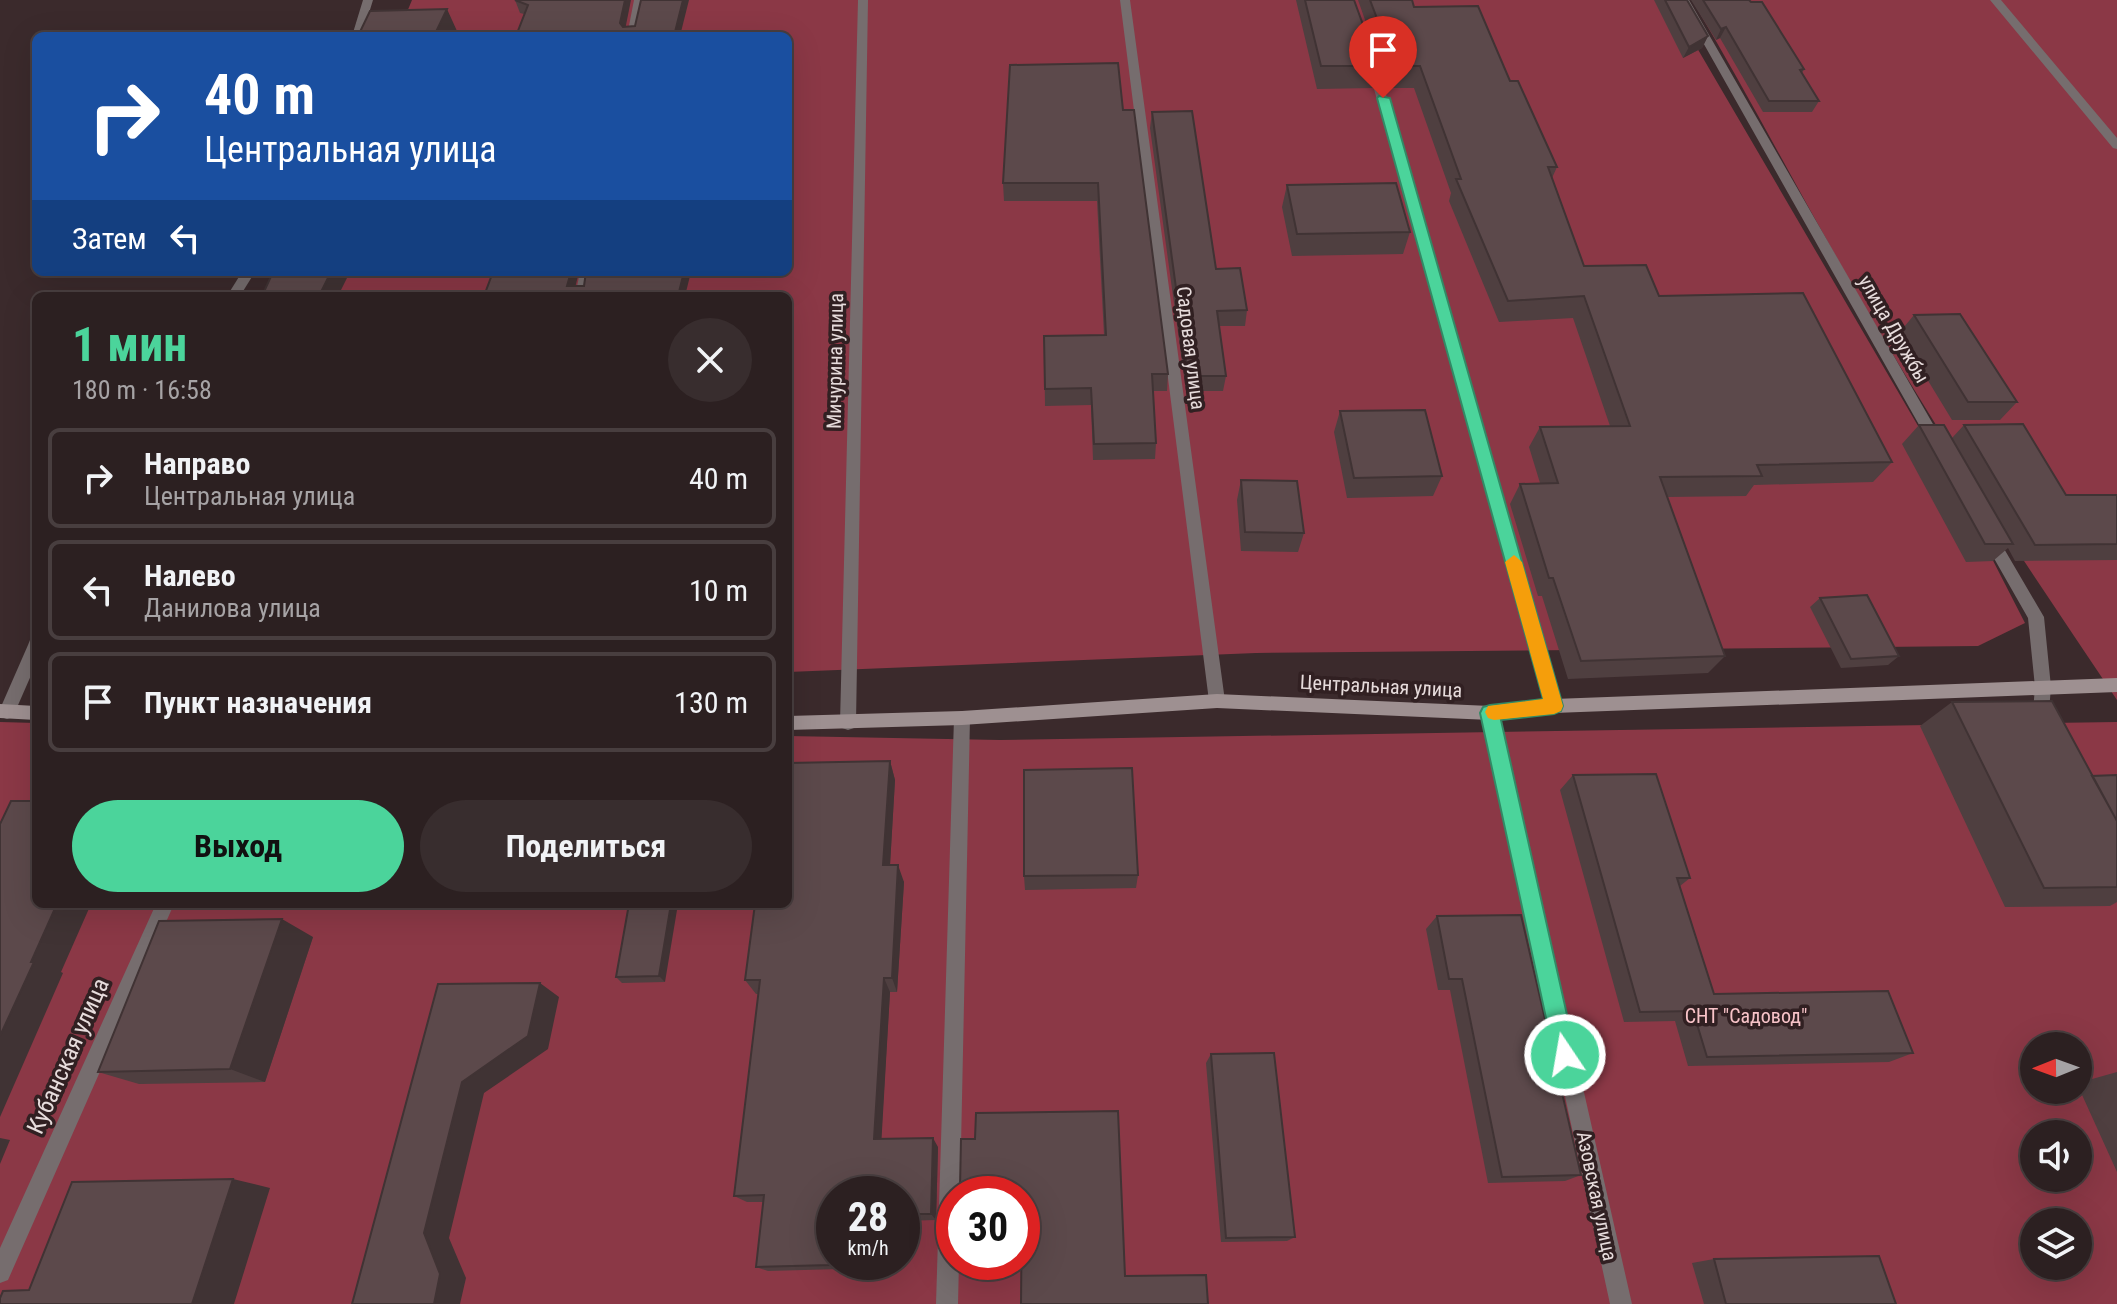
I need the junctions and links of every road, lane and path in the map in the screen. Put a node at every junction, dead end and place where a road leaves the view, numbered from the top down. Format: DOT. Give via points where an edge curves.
graph roads {
  1 [pos="368,0"];
  2 [pos="639,0"];
  3 [pos="863,0"];
  4 [pos="1125,0"];
  5 [pos="1684,0"];
  6 [pos="1995,0"];
  7 [pos="358,32"];
  8 [pos="633,32"];
  9 [pos="1365,41"];
  10 [pos="2117,145"];
  11 [pos="1942,453"];
  12 [pos="1981,521"];
  13 [pos="32,653"];
  14 [pos="2117,685"];
  15 [pos="2043,687"];
  16 [pos="1217,701"];
  17 [pos="1554,706"];
  18 [pos="3,711"];
  19 [pos="32,713"];
  20 [pos="1490,713"];
  21 [pos="962,718"];
  22 [pos="792,723"];
  23 [pos="848,723"];
  24 [pos="2038,745"];
  25 [pos="163,908"];
  26 [pos="0,1272"];
  27 [pos="947,1304"];
  28 [pos="1621,1304"];
  1 -- 7 [label="street"];
  2 -- 8 [label="street"];
  3 -- 23 [label="street, Мичурина улица"];
  4 -- 16 [label="street, Садовая улица"];
  5 -- 11 [label="street, улица Дружбы"];
  6 -- 10 [label="street"];
  9 -- 17 [label="street"];
  12 -- 15 [label="street" via="2036,617"];
  13 -- 18 [label="street"];
  14 -- 15 [label="street, Центральная улица"];
  15 -- 17 [label="street, Центральная улица"];
  15 -- 24 [label="street"];
  16 -- 20 [label="street, Центральная улица"];
  16 -- 21 [label="street, Центральная улица"];
  17 -- 20 [label="street, Центральная улица"];
  18 -- 19 [label="street"];
  20 -- 28 [label="street, Азовская улица"];
  21 -- 23 [label="street, Центральная улица"];
  21 -- 27 [label="street"];
  22 -- 23 [label="street, Центральная улица"];
  25 -- 26 [label="street, Кубанская улица"];
}
